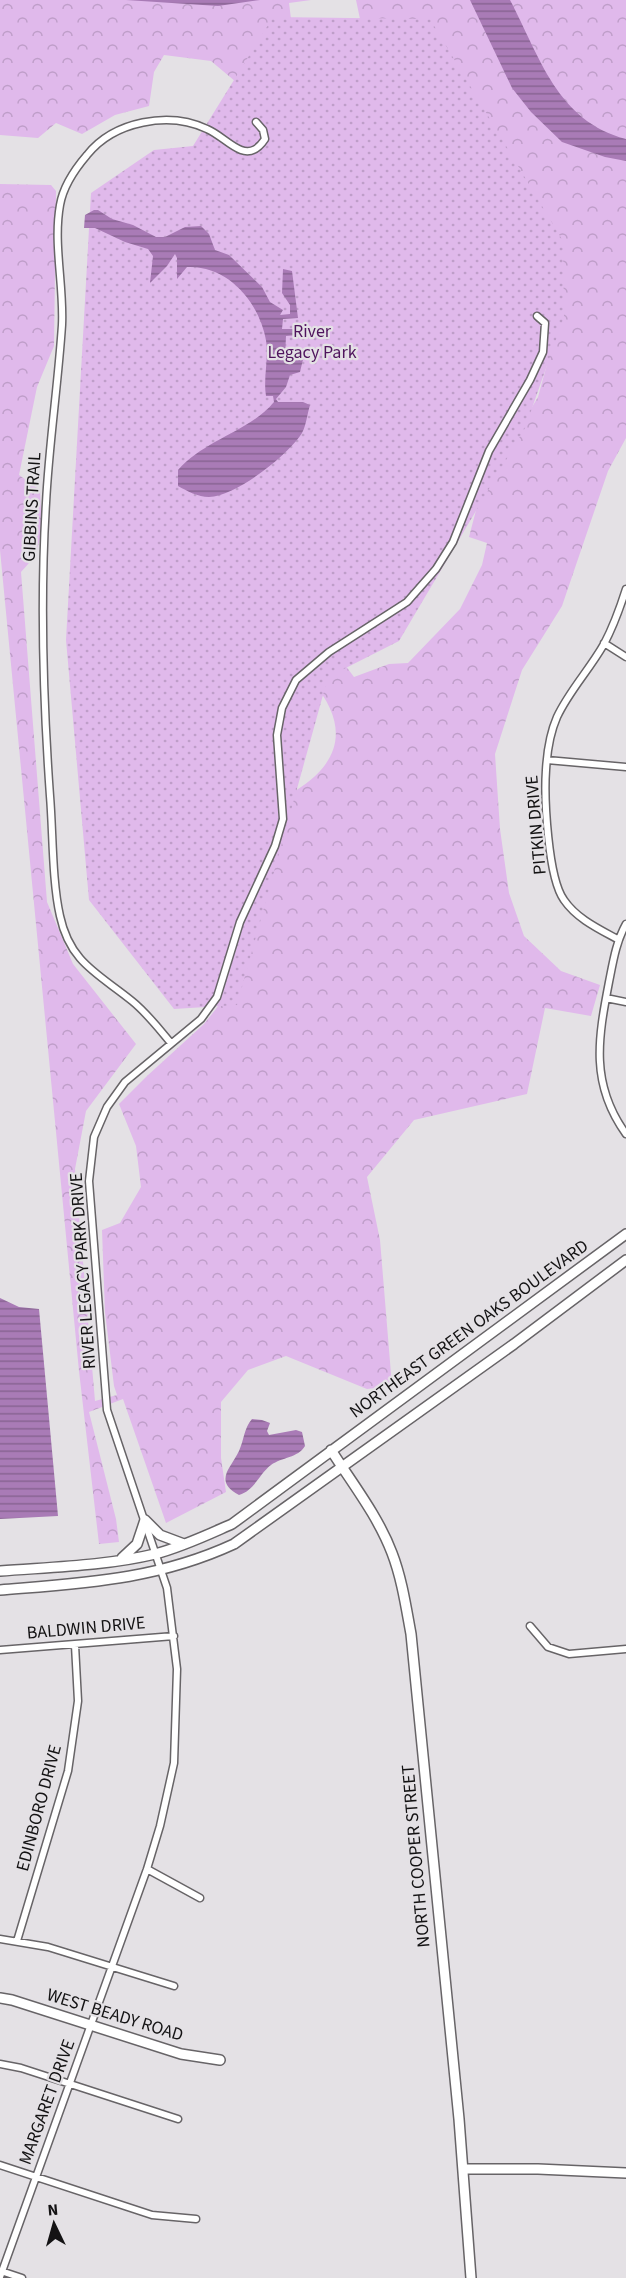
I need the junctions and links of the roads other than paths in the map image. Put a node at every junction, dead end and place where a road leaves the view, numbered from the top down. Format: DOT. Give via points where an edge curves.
graph roads {
  1 [pos="256,122"];
  2 [pos="537,316"];
  3 [pos="626,589"];
  4 [pos="604,643"];
  5 [pos="626,657"];
  6 [pos="547,760"];
  7 [pos="626,767"];
  8 [pos="626,924"];
  9 [pos="619,940"];
  10 [pos="606,998"];
  11 [pos="626,1002"];
  12 [pos="171,1043"];
  13 [pos="626,1134"];
  14 [pos="626,1234"];
  15 [pos="626,1260"];
  16 [pos="457,1359"];
  17 [pos="470,1375"];
  18 [pos="331,1450"];
  19 [pos="342,1467"];
  20 [pos="145,1520"];
  21 [pos="184,1544"];
  22 [pos="156,1553"];
  23 [pos="119,1560"];
  24 [pos="0,1571"];
  25 [pos="162,1571"];
  26 [pos="0,1590"];
  27 [pos="530,1626"];
  28 [pos="174,1636"];
  29 [pos="75,1645"];
  30 [pos="626,1649"];
  31 [pos="0,1650"];
  32 [pos="147,1869"];
  33 [pos="200,1898"];
  34 [pos="0,1939"];
  35 [pos="17,1941"];
  36 [pos="112,1967"];
  37 [pos="174,1986"];
  38 [pos="0,1998"];
  39 [pos="91,2025"];
  40 [pos="220,2060"];
  41 [pos="0,2064"];
  42 [pos="69,2083"];
  43 [pos="178,2119"];
  44 [pos="0,2165"];
  45 [pos="463,2169"];
  46 [pos="626,2173"];
  47 [pos="36,2177"];
  48 [pos="196,2219"];
  49 [pos="1,2273"];
  50 [pos="22,2278"];
  51 [pos="471,2278"];
  1 -- 12 [label="street, GIBBINS TRAIL" via="265,139 259,148 242,151 207,129 182,121 145,121 107,137 89,151 74,171 60,202 62,324 42,593 44,708 60,916 75,953 97,976 134,1002"];
  2 -- 12 [label="street, RIVER LEGACY PARK DRIVE" via="545,323 543,352 489,451 453,542 407,602 329,652 296,680 282,708 277,735 284,819 275,846 240,922 217,997 201,1019"];
  3 -- 4 [label="street, PITKIN DRIVE"];
  4 -- 5 [label="street"];
  4 -- 6 [label="street, PITKIN DRIVE" via="557,717"];
  6 -- 7 [label="street"];
  6 -- 9 [label="street, PITKIN DRIVE" via="550,853 562,898 572,911"];
  8 -- 9 [label="street"];
  9 -- 10 [label="street"];
  10 -- 11 [label="street"];
  10 -- 13 [label="street" via="598,1056 603,1089"];
  12 -- 20 [label="street, RIVER LEGACY PARK DRIVE" via="125,1082 107,1107 94,1137 89,1181 107,1410"];
  14 -- 16 [label="main road, NORTHEAST GREEN OAKS BOULEVARD"];
  15 -- 17 [label="main road, NORTHEAST GREEN OAKS BOULEVARD"];
  16 -- 17 [label="main road"];
  16 -- 18 [label="main road, NORTHEAST GREEN OAKS BOULEVARD"];
  17 -- 19 [label="main road, NORTHEAST GREEN OAKS BOULEVARD"];
  18 -- 19 [label="main road, NORTH COOPER STREET"];
  18 -- 21 [label="main road, NORTHEAST GREEN OAKS BOULEVARD" via="232,1524"];
  19 -- 25 [label="main road, NORTHEAST GREEN OAKS BOULEVARD" via="234,1544"];
  19 -- 45 [label="main road, NORTH COOPER STREET" via="392,1553 411,1634"];
  20 -- 21 [label="main road" via="160,1535"];
  20 -- 22 [label="street, RIVER LEGACY PARK DRIVE"];
  20 -- 23 [label="main road" via="137,1544"];
  21 -- 22 [label="main road, NORTHEAST GREEN OAKS BOULEVARD"];
  22 -- 23 [label="main road, NORTHEAST GREEN OAKS BOULEVARD"];
  22 -- 25 [label="street, MARGARET DRIVE"];
  23 -- 24 [label="main road, NORTHEAST GREEN OAKS BOULEVARD"];
  25 -- 26 [label="main road, NORTHEAST GREEN OAKS BOULEVARD" via="114,1580"];
  25 -- 28 [label="street, MARGARET DRIVE"];
  27 -- 30 [label="street" via="548,1647 569,1654"];
  28 -- 29 [label="street, BALDWIN DRIVE"];
  28 -- 32 [label="street, MARGARET DRIVE" via="174,1762"];
  29 -- 31 [label="street, BALDWIN DRIVE"];
  29 -- 35 [label="street, EDINBORO DRIVE" via="78,1701 68,1771"];
  32 -- 33 [label="street"];
  32 -- 36 [label="street, MARGARET DRIVE"];
  34 -- 35 [label="street"];
  35 -- 36 [label="street"];
  36 -- 37 [label="street"];
  36 -- 39 [label="street, MARGARET DRIVE"];
  38 -- 39 [label="main road, WEST BEADY ROAD"];
  39 -- 40 [label="main road, WEST BEADY ROAD" via="181,2054"];
  39 -- 42 [label="street, MARGARET DRIVE"];
  41 -- 42 [label="street"];
  42 -- 43 [label="street"];
  42 -- 47 [label="street, MARGARET DRIVE"];
  44 -- 47 [label="street"];
  45 -- 46 [label="main road"];
  45 -- 51 [label="main road, NORTH COOPER STREET"];
  47 -- 48 [label="street" via="152,2215"];
  47 -- 49 [label="street, MARGARET DRIVE"];
  49 -- 50 [label="street"];
}
